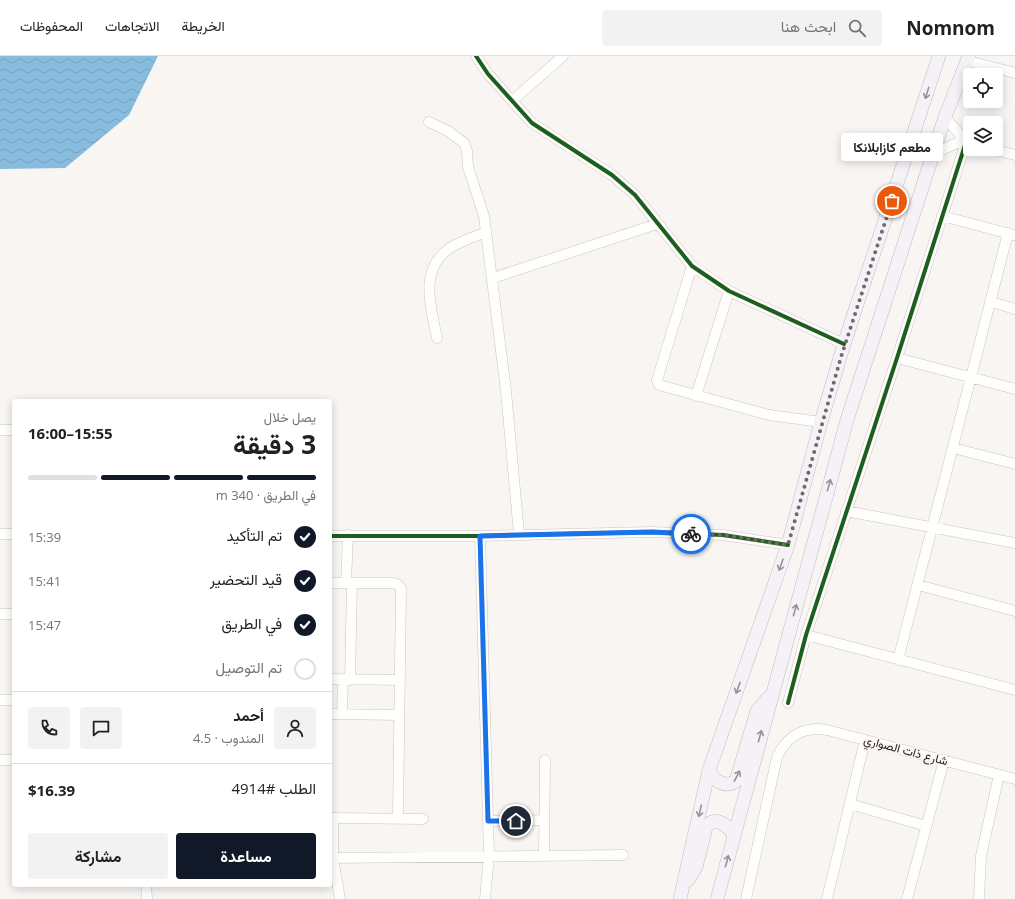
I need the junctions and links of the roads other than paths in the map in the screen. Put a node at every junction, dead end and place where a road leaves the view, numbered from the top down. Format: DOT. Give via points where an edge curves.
graph roads {
  1 [pos="476,56"];
  2 [pos="563,56"];
  3 [pos="939,56"];
  4 [pos="968,59"];
  5 [pos="1015,73"];
  6 [pos="512,101"];
  7 [pos="945,117"];
  8 [pos="429,122"];
  9 [pos="963,137"];
  10 [pos="963,144"];
  11 [pos="1003,152"];
  12 [pos="933,154"];
  13 [pos="1015,155"];
  14 [pos="963,156"];
  15 [pos="942,216"];
  16 [pos="657,224"];
  17 [pos="486,232"];
  18 [pos="1012,234"];
  19 [pos="692,266"];
  20 [pos="493,278"];
  21 [pos="729,291"];
  22 [pos="991,302"];
  23 [pos="1015,309"];
  24 [pos="437,338"];
  25 [pos="844,344"];
  26 [pos="897,358"];
  27 [pos="971,377"];
  28 [pos="1015,388"];
  29 [pos="696,396"];
  30 [pos="821,422"];
  31 [pos="0,430"];
  32 [pos="12,430"];
  33 [pos="953,448"];
  34 [pos="1015,464"];
  35 [pos="846,512"];
  36 [pos="932,527"];
  37 [pos="0,534"];
  38 [pos="12,534"];
  39 [pos="519,534"];
  40 [pos="348,535"];
  41 [pos="332,536"];
  42 [pos="480,536"];
  43 [pos="1015,543"];
  44 [pos="788,545"];
  45 [pos="332,583"];
  46 [pos="349,583"];
  47 [pos="918,585"];
  48 [pos="1015,611"];
  49 [pos="0,614"];
  50 [pos="12,614"];
  51 [pos="806,635"];
  52 [pos="898,660"];
  53 [pos="332,680"];
  54 [pos="346,680"];
  55 [pos="400,680"];
  56 [pos="1015,690"];
  57 [pos="771,696"];
  58 [pos="0,700"];
  59 [pos="12,700"];
  60 [pos="788,703"];
  61 [pos="332,714"];
  62 [pos="342,714"];
  63 [pos="399,715"];
  64 [pos="865,740"];
  65 [pos="0,760"];
  66 [pos="12,760"];
  67 [pos="545,760"];
  68 [pos="944,760"];
  69 [pos="709,770"];
  70 [pos="999,775"];
  71 [pos="1015,779"];
  72 [pos="850,804"];
  73 [pos="332,818"];
  74 [pos="398,818"];
  75 [pos="423,819"];
  76 [pos="544,820"];
  77 [pos="488,821"];
  78 [pos="926,826"];
  79 [pos="734,836"];
  80 [pos="624,855"];
  81 [pos="489,856"];
  82 [pos="544,856"];
  83 [pos="332,858"];
  84 [pos="332,863"];
  85 [pos="682,886"];
  86 [pos="146,887"];
  87 [pos="146,899"];
  88 [pos="340,899"];
  89 [pos="485,899"];
  90 [pos="680,899"];
  91 [pos="717,899"];
  92 [pos="746,899"];
  93 [pos="827,899"];
  94 [pos="907,899"];
  95 [pos="979,899"];
  1 -- 6 [label="street"];
  2 -- 6 [label="street"];
  3 -- 25 [label="main road, one-way"];
  4 -- 5 [label="street"];
  4 -- 7 [label="main road"];
  6 -- 16 [label="street" via="532,123 612,175 646,207"];
  7 -- 9 [label="street"];
  7 -- 12 [label="main road"];
  8 -- 17 [label="street" via="448,131 464,143"];
  10 -- 12 [label="street" via="949,146"];
  11 -- 13 [label="street"];
  57 -- 12 [label="main road, one-way" via="847,420"];
  14 -- 15 [label="street"];
  15 -- 18 [label="street"];
  15 -- 26 [label="street"];
  16 -- 19 [label="street"];
  16 -- 20 [label="street"];
  17 -- 20 [label="street"];
  17 -- 24 [label="street" via="451,248 440,256 430,275 428,290"];
  18 -- 22 [label="street"];
  19 -- 21 [label="street"];
  19 -- 29 [label="street" via="656,380 662,387"];
  20 -- 39 [label="street"];
  21 -- 25 [label="street"];
  21 -- 29 [label="street"];
  22 -- 23 [label="street"];
  22 -- 27 [label="street"];
  25 -- 30 [label="main road"];
  26 -- 27 [label="street"];
  26 -- 35 [label="street"];
  27 -- 28 [label="street"];
  27 -- 33 [label="street"];
  29 -- 30 [label="street" via="769,415"];
  30 -- 44 [label="main road"];
  31 -- 32 [label="street"];
  33 -- 34 [label="street"];
  33 -- 36 [label="street"];
  35 -- 36 [label="street"];
  35 -- 51 [label="street"];
  36 -- 43 [label="street"];
  36 -- 47 [label="street"];
  37 -- 38 [label="street"];
  39 -- 42 [label="street"];
  39 -- 44 [label="street" via="723,535"];
  40 -- 41 [label="street"];
  40 -- 42 [label="street"];
  40 -- 46 [label="street"];
  42 -- 77 [label="street"];
  44 -- 69 [label="main road, one-way"];
  45 -- 46 [label="street"];
  46 -- 54 [label="street"];
  46 -- 55 [label="street" via="391,583 401,588"];
  47 -- 48 [label="street"];
  47 -- 52 [label="street"];
  49 -- 50 [label="street"];
  51 -- 52 [label="street"];
  51 -- 60 [label="street"];
  52 -- 56 [label="street"];
  53 -- 54 [label="street"];
  54 -- 55 [label="street"];
  54 -- 62 [label="street"];
  55 -- 63 [label="street"];
  69 -- 57 [label="main road, one-way" via="721,783 729,784 736,781 757,711"];
  79 -- 57 [label="main road, one-way"];
  58 -- 59 [label="street"];
  61 -- 62 [label="street"];
  62 -- 63 [label="street"];
  63 -- 74 [label="street"];
  64 -- 68 [label="street, شارع ذات الصواري"];
  64 -- 72 [label="street"];
  64 -- 92 [label="street, شارع ذات الصواري" via="819,728 797,734 785,744 777,757"];
  65 -- 66 [label="street"];
  67 -- 76 [label="street"];
  68 -- 70 [label="street, شارع ذات الصواري"];
  68 -- 78 [label="street"];
  69 -- 85 [label="main road, one-way"];
  70 -- 71 [label="street, شارع ذات الصواري"];
  70 -- 95 [label="street" via="981,856"];
  72 -- 78 [label="street"];
  72 -- 93 [label="street"];
  73 -- 74 [label="street"];
  74 -- 75 [label="street"];
  76 -- 77 [label="street"];
  76 -- 82 [label="street"];
  77 -- 81 [label="street"];
  78 -- 94 [label="street"];
  79 -- 85 [label="main road" via="723,823 710,823 706,827 696,867"];
  91 -- 79 [label="main road, one-way"];
  80 -- 82 [label="street"];
  81 -- 82 [label="street"];
  81 -- 83 [label="street"];
  81 -- 89 [label="street"];
  84 -- 88 [label="street"];
  85 -- 90 [label="main road"];
  86 -- 87 [label="street"];
}
